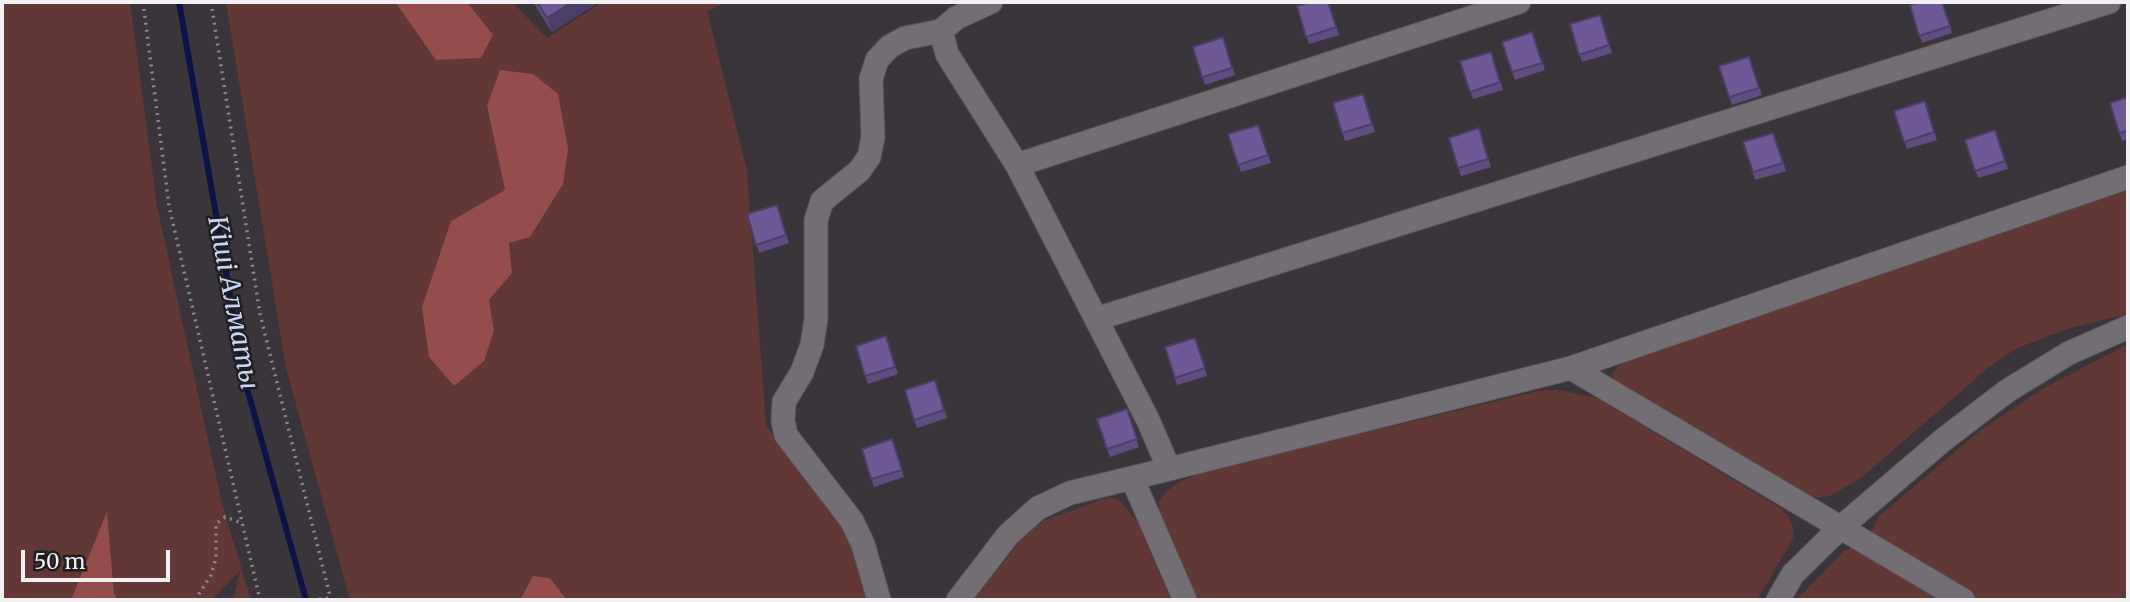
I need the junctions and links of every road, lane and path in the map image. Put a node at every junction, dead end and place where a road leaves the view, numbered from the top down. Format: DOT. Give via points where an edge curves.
graph roads {
  1 [pos="143,2"];
  2 [pos="211,2"];
  3 [pos="991,2"];
  4 [pos="1519,2"];
  5 [pos="2109,2"];
  6 [pos="941,31"];
  7 [pos="1017,165"];
  8 [pos="2128,177"];
  9 [pos="1096,319"];
  10 [pos="2128,327"];
  11 [pos="1571,368"];
  12 [pos="1168,469"];
  13 [pos="1132,478"];
  14 [pos="242,523"];
  15 [pos="1840,528"];
  16 [pos="330,599"];
  17 [pos="195,600"];
  18 [pos="260,600"];
  19 [pos="312,600"];
  20 [pos="879,600"];
  21 [pos="958,600"];
  22 [pos="1185,600"];
  23 [pos="1778,600"];
  24 [pos="1963,600"];
  1 -- 14 [label="path" via="169,206"];
  2 -- 16 [label="path" via="260,314"];
  3 -- 6 [label="street" via="956,18"];
  4 -- 7 [label="street"];
  5 -- 9 [label="street"];
  6 -- 7 [label="street" via="947,54"];
  6 -- 20 [label="street" via="905,38 877,60 871,79 869,157 822,201 816,220 812,345 785,402 786,435 852,522"];
  7 -- 9 [label="street"];
  8 -- 11 [label="street"];
  9 -- 12 [label="street"];
  10 -- 15 [label="street" via="2069,353 2007,391"];
  11 -- 12 [label="street"];
  11 -- 15 [label="street"];
  12 -- 13 [label="street"];
  13 -- 21 [label="street" via="1070,493 1038,508 1009,535"];
  13 -- 22 [label="street"];
  14 -- 17 [label="path" via="225,517 216,524 216,558"];
  14 -- 18 [label="path"];
  15 -- 23 [label="street" via="1793,574"];
  15 -- 24 [label="street"];
  16 -- 19 [label="path"];
}
